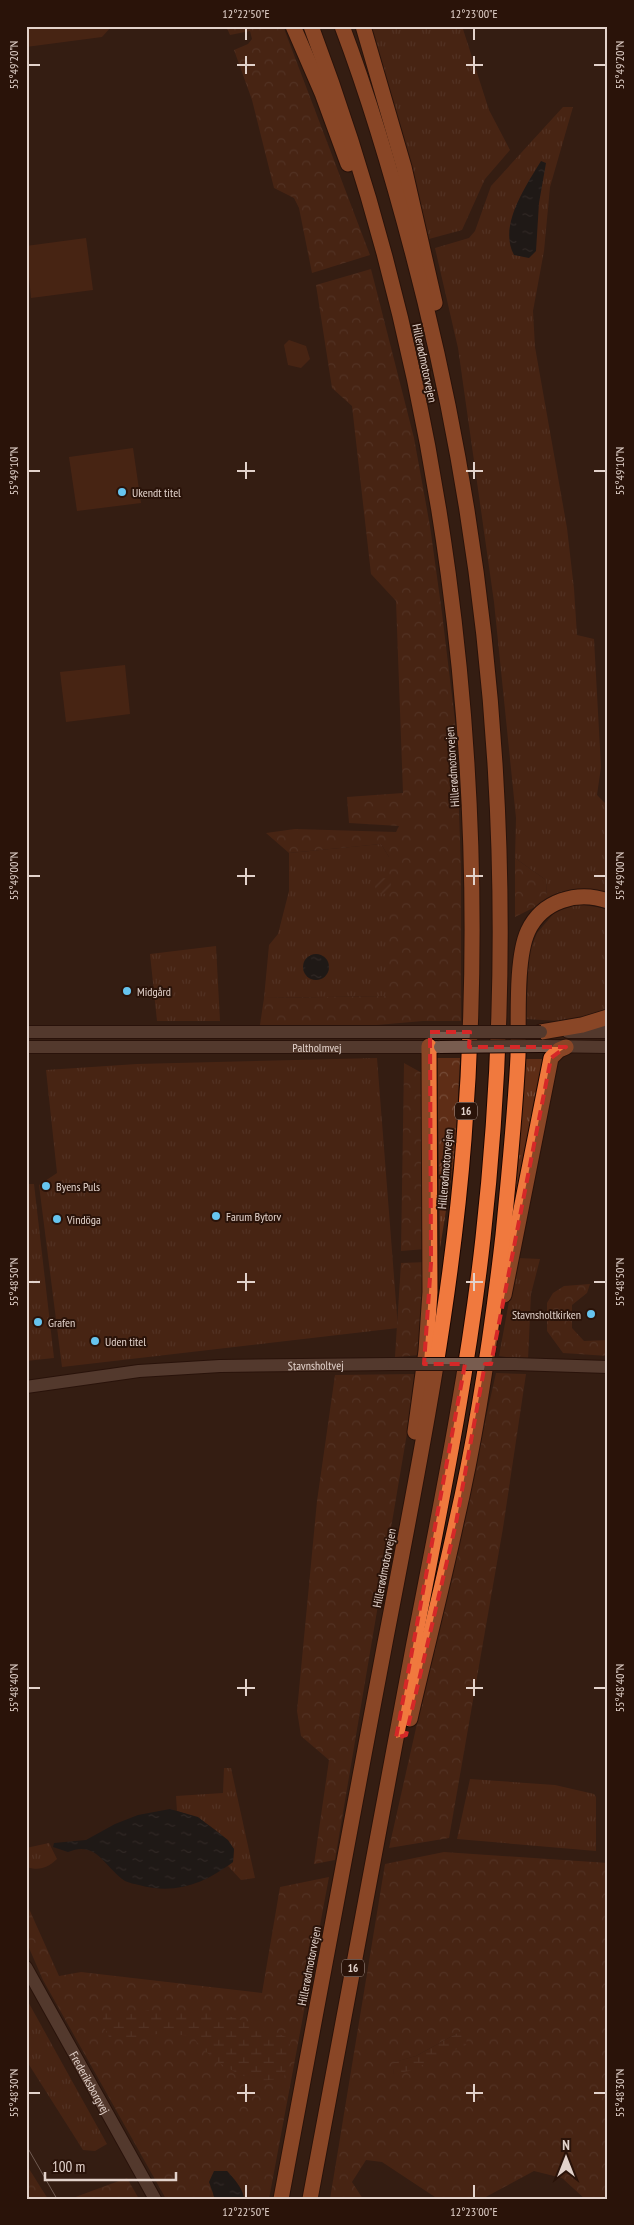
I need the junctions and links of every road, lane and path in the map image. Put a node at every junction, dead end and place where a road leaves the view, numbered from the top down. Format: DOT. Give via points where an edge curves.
graph roads {
  1 [pos="293,26"];
  2 [pos="312,26"];
  3 [pos="342,26"];
  4 [pos="363,26"];
  5 [pos="378,233"];
  6 [pos="446,389"];
  7 [pos="608,901"];
  8 [pos="608,1017"];
  9 [pos="26,1032"];
  10 [pos="608,1032"];
  11 [pos="435,1039"];
  12 [pos="541,1039"];
  13 [pos="26,1047"];
  14 [pos="566,1047"];
  15 [pos="608,1047"];
  16 [pos="608,1367"];
  17 [pos="26,1387"];
  18 [pos="474,1436"];
  19 [pos="400,1565"];
  20 [pos="396,1738"];
  21 [pos="26,1967"];
  22 [pos="155,2199"];
  23 [pos="281,2199"];
  24 [pos="310,2199"];
  1 -- 5 [label="highway" via="322,93 357,189"];
  2 -- 5 [label="highway, Hillerødmotorvejen / 16" via="356,153"];
  3 -- 6 [label="highway, Hillerødmotorvejen / 16" via="408,232"];
  4 -- 6 [label="highway" via="404,167 433,292"];
  5 -- 19 [label="highway, Hillerødmotorvejen / 16" via="424,426 444,542 466,739 472,880 471,1014 454,1241 430,1403"];
  6 -- 20 [label="highway, Hillerødmotorvejen / 16" via="472,539 494,736 502,880 500,1013 482,1252 458,1407"];
  7 -- 18 [label="highway" via="586,896 555,903 538,916 524,942 504,1218"];
  8 -- 12 [label="highway"];
  9 -- 11 [label="street, Paltholmvej"];
  10 -- 12 [label="street, Paltholmvej"];
  11 -- 12 [label="street, Paltholmvej, bridge"];
  11 -- 13 [label="street, Paltholmvej"];
  11 -- 19 [label="highway" via="430,1299 426,1351 400,1538"];
  12 -- 14 [label="street, Paltholmvej"];
  14 -- 15 [label="street, Paltholmvej"];
  14 -- 18 [label="highway" via="551,1058 485,1396"];
  16 -- 17 [label="street, Stavnsholtvej, bridge" via="514,1364 220,1366 148,1370"];
  18 -- 20 [label="highway" via="406,1735"];
  19 -- 23 [label="highway, Hillerødmotorvejen / 16"];
  20 -- 24 [label="highway, Hillerødmotorvejen / 16"];
  21 -- 22 [label="street, Frederiksborgvej"];
}
